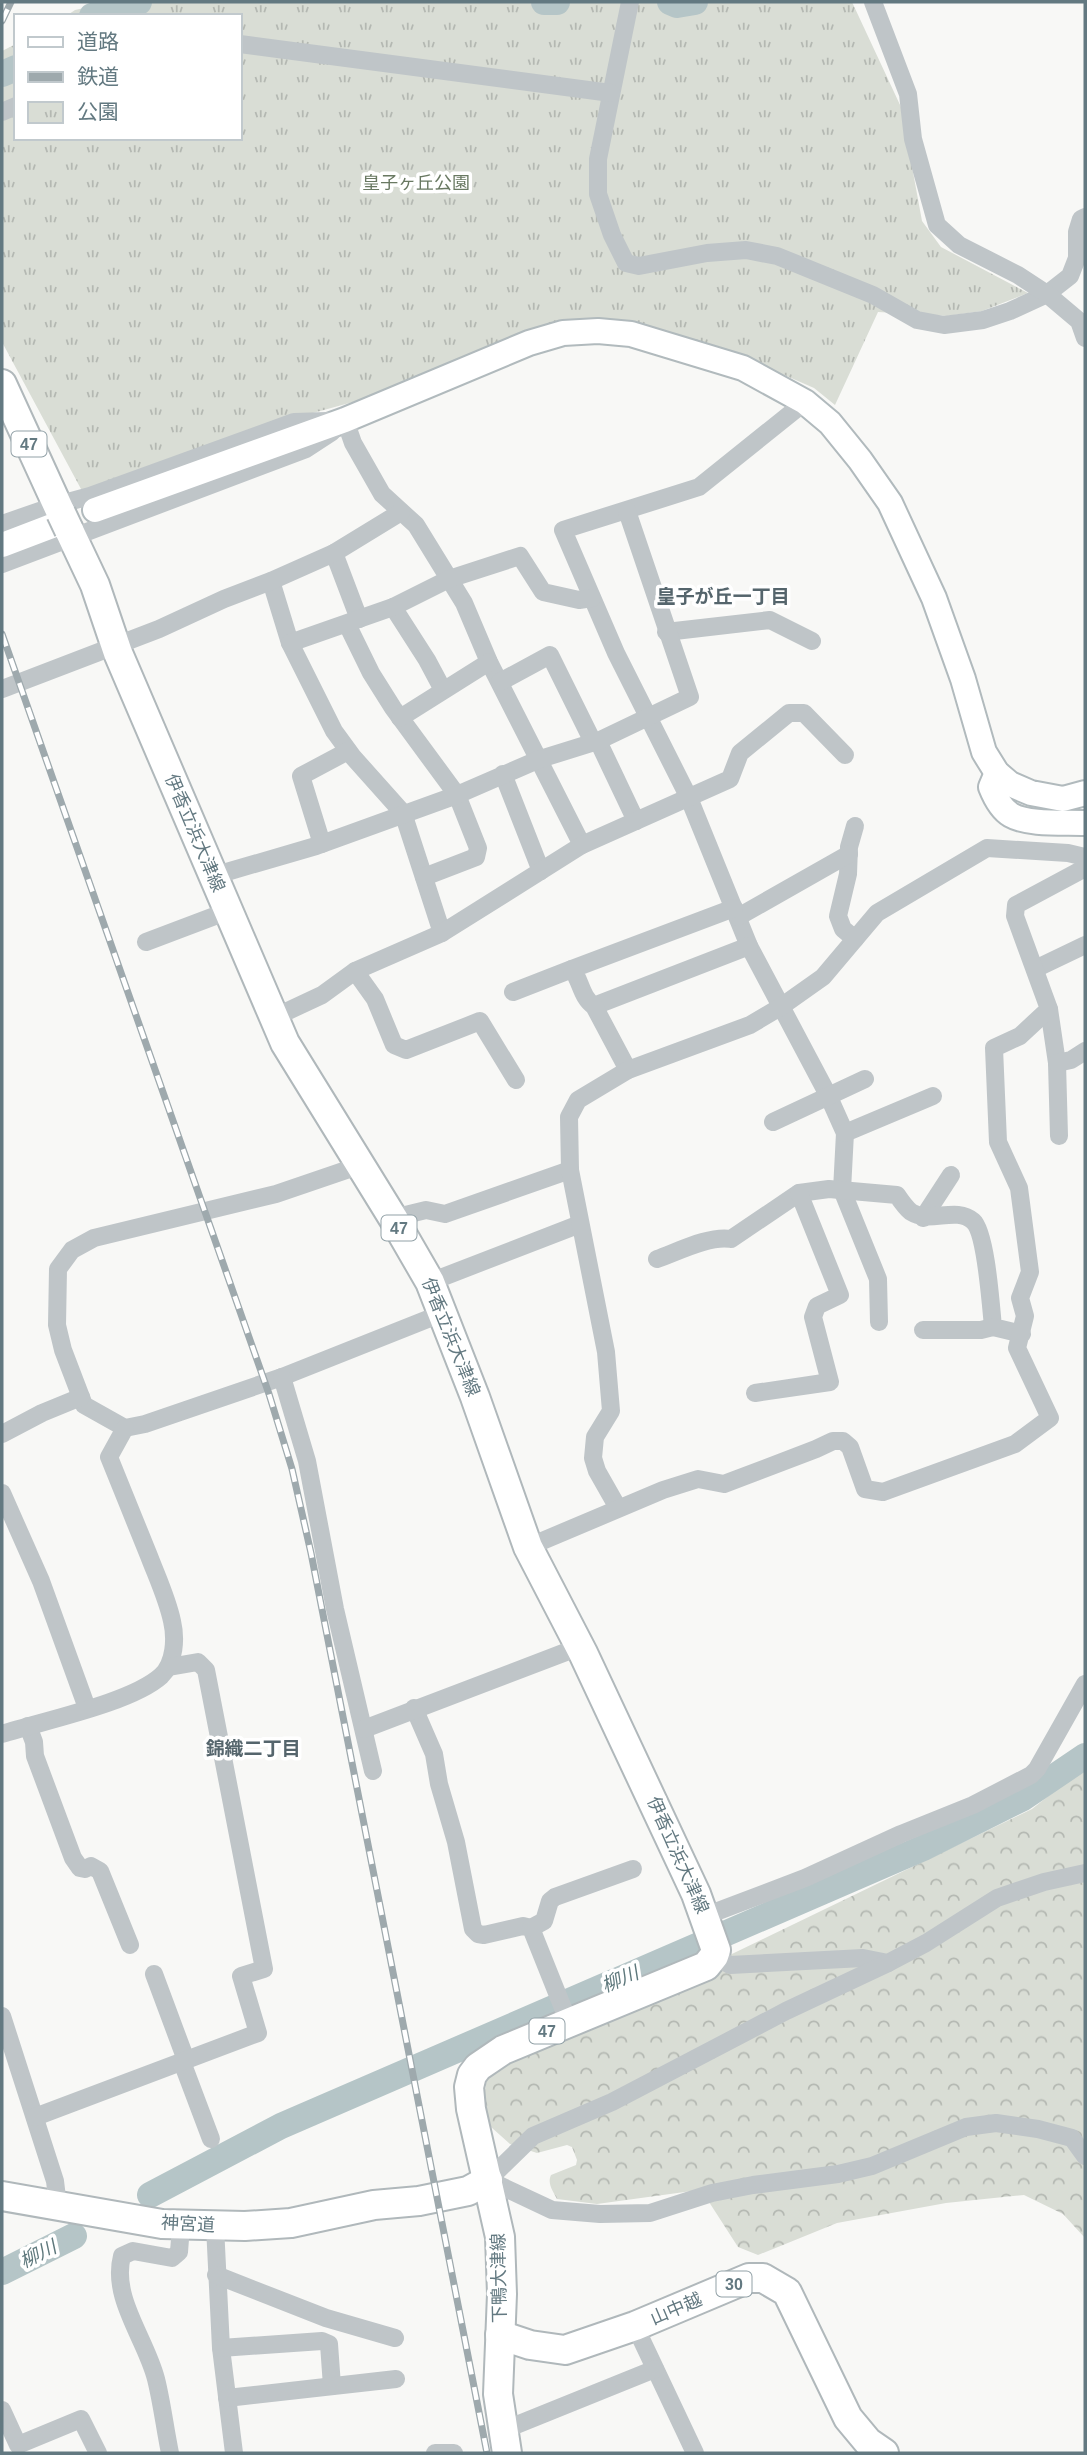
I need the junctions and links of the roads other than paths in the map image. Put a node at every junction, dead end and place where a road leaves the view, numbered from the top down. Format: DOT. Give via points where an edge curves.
graph roads {
  1 [pos="873,2"];
  2 [pos="630,3"];
  3 [pos="242,44"];
  4 [pos="611,93"];
  5 [pos="1085,217"];
  6 [pos="1046,294"];
  7 [pos="1085,338"];
  8 [pos="2,384"];
  9 [pos="805,402"];
  10 [pos="345,420"];
  11 [pos="95,510"];
  12 [pos="627,511"];
  13 [pos="401,512"];
  14 [pos="62,522"];
  15 [pos="2,524"];
  16 [pos="2,545"];
  17 [pos="334,553"];
  18 [pos="2,564"];
  19 [pos="449,579"];
  20 [pos="271,581"];
  21 [pos="592,598"];
  22 [pos="393,607"];
  23 [pos="353,622"];
  24 [pos="666,632"];
  25 [pos="812,641"];
  26 [pos="290,643"];
  27 [pos="116,646"];
  28 [pos="489,662"];
  29 [pos="500,682"];
  30 [pos="2,689"];
  31 [pos="443,690"];
  32 [pos="648,715"];
  33 [pos="400,718"];
  34 [pos="596,742"];
  35 [pos="348,751"];
  36 [pos="845,755"];
  37 [pos="540,759"];
  38 [pos="997,773"];
  39 [pos="503,774"];
  40 [pos="1085,793"];
  41 [pos="457,794"];
  42 [pos="689,798"];
  43 [pos="403,813"];
  44 [pos="636,821"];
  45 [pos="1085,823"];
  46 [pos="855,826"];
  47 [pos="322,844"];
  48 [pos="582,845"];
  49 [pos="849,854"];
  50 [pos="1085,858"];
  51 [pos="1085,868"];
  52 [pos="541,871"];
  53 [pos="213,876"];
  54 [pos="424,877"];
  55 [pos="228,911"];
  56 [pos="736,912"];
  57 [pos="442,933"];
  58 [pos="855,939"];
  59 [pos="146,942"];
  60 [pos="1085,945"];
  61 [pos="749,946"];
  62 [pos="572,969"];
  63 [pos="1035,969"];
  64 [pos="355,971"];
  65 [pos="513,992"];
  66 [pos="594,1006"];
  67 [pos="782,1006"];
  68 [pos="1049,1009"];
  69 [pos="273,1018"];
  70 [pos="1085,1051"];
  71 [pos="1057,1063"];
  72 [pos="628,1070"];
  73 [pos="865,1079"];
  74 [pos="516,1080"];
  75 [pos="828,1095"];
  76 [pos="933,1096"];
  77 [pos="773,1122"];
  78 [pos="845,1133"];
  79 [pos="1059,1136"];
  80 [pos="361,1165"];
  81 [pos="570,1170"];
  82 [pos="951,1175"];
  83 [pos="842,1190"];
  84 [pos="799,1192"];
  85 [pos="923,1217"];
  86 [pos="393,1218"];
  87 [pos="580,1224"];
  88 [pos="657,1259"];
  89 [pos="430,1282"];
  90 [pos="443,1312"];
  91 [pos="879,1322"];
  92 [pos="993,1327"];
  93 [pos="922,1330"];
  94 [pos="1021,1334"];
  95 [pos="282,1377"];
  96 [pos="755,1392"];
  97 [pos="81,1397"];
  98 [pos="125,1428"];
  99 [pos="2,1434"];
  100 [pos="2,1493"];
  101 [pos="618,1508"];
  102 [pos="528,1547"];
  103 [pos="579,1647"];
  104 [pos="169,1667"];
  105 [pos="1085,1684"];
  106 [pos="87,1708"];
  107 [pos="414,1708"];
  108 [pos="28,1726"];
  109 [pos="364,1729"];
  110 [pos="2,1734"];
  111 [pos="373,1771"];
  112 [pos="633,1869"];
  113 [pos="1085,1873"];
  114 [pos="531,1928"];
  115 [pos="711,1936"];
  116 [pos="130,1945"];
  117 [pos="888,1963"];
  118 [pos="154,1974"];
  119 [pos="2,2016"];
  120 [pos="568,2019"];
  121 [pos="184,2061"];
  122 [pos="35,2117"];
  123 [pos="211,2139"];
  124 [pos="1085,2157"];
  125 [pos="488,2180"];
  126 [pos="2,2196"];
  127 [pos="58,2206"];
  128 [pos="181,2226"];
  129 [pos="215,2226"];
  130 [pos="216,2275"];
  131 [pos="635,2326"];
  132 [pos="500,2335"];
  133 [pos="395,2338"];
  134 [pos="220,2348"];
  135 [pos="655,2369"];
  136 [pos="396,2379"];
  137 [pos="332,2386"];
  138 [pos="227,2398"];
  139 [pos="2,2410"];
  140 [pos="506,2442"];
  141 [pos="872,2450"];
  142 [pos="98,2453"];
  143 [pos="170,2453"];
  144 [pos="234,2453"];
  145 [pos="435,2453"];
  146 [pos="454,2453"];
  147 [pos="695,2453"];
  1 -- 6 [label="street" via="908,94 914,139 937,225 959,245"];
  2 -- 4 [label="street"];
  3 -- 4 [label="street"];
  4 -- 6 [label="street" via="598,159 598,194 626,264 746,250 777,256 873,295 917,320 944,326 982,320"];
  5 -- 6 [label="street" via="1077,232 1077,258 1070,276"];
  6 -- 7 [label="street" via="1079,321"];
  8 -- 14 [label="main road, 伊香立浜大津線 / 47"];
  9 -- 10 [label="street" via="743,368 631,334 598,331 564,333 528,343"];
  9 -- 12 [label="street" via="699,487"];
  9 -- 38 [label="street" via="830,423 890,503 934,598 984,752"];
  10 -- 11 [label="street"];
  10 -- 13 [label="street" via="382,494"];
  10 -- 14 [label="street" via="306,449"];
  10 -- 14 [label="street" via="294,422 90,496"];
  12 -- 21 [label="street" via="564,530"];
  12 -- 24 [label="street"];
  13 -- 17 [label="street"];
  13 -- 19 [label="street" via="416,525"];
  14 -- 15 [label="street"];
  14 -- 16 [label="street"];
  14 -- 18 [label="street"];
  14 -- 27 [label="main road, 伊香立浜大津線 / 47" via="95,585"];
  17 -- 20 [label="street"];
  17 -- 23 [label="street"];
  19 -- 21 [label="street" via="520,556 543,592 579,600"];
  19 -- 22 [label="street"];
  19 -- 28 [label="street"];
  20 -- 26 [label="street"];
  20 -- 27 [label="street"];
  21 -- 32 [label="street"];
  22 -- 23 [label="street"];
  22 -- 31 [label="street"];
  23 -- 26 [label="street"];
  23 -- 33 [label="street" via="371,673"];
  24 -- 25 [label="street" via="770,620"];
  24 -- 32 [label="street" via="690,697"];
  26 -- 35 [label="street"];
  27 -- 30 [label="street"];
  27 -- 53 [label="main road, 伊香立浜大津線 / 47"];
  28 -- 29 [label="street"];
  28 -- 31 [label="street"];
  29 -- 34 [label="street" via="550,654"];
  29 -- 37 [label="street"];
  31 -- 33 [label="street"];
  32 -- 34 [label="street"];
  32 -- 42 [label="street"];
  33 -- 41 [label="street"];
  34 -- 37 [label="street"];
  34 -- 44 [label="street"];
  35 -- 43 [label="street"];
  35 -- 47 [label="street" via="302,776"];
  36 -- 42 [label="street" via="804,713 789,713 740,753 730,779"];
  37 -- 39 [label="street"];
  37 -- 48 [label="street"];
  38 -- 40 [label="street" via="1031,793 1063,799"];
  38 -- 45 [label="street" via="991,787 997,802 1011,816"];
  39 -- 41 [label="street"];
  39 -- 52 [label="street"];
  41 -- 43 [label="street"];
  41 -- 54 [label="street" via="478,848 476,858"];
  42 -- 44 [label="street"];
  42 -- 56 [label="street"];
  43 -- 47 [label="street"];
  43 -- 54 [label="street"];
  44 -- 48 [label="street"];
  46 -- 49 [label="street"];
  47 -- 53 [label="street"];
  48 -- 52 [label="street"];
  49 -- 56 [label="street"];
  49 -- 58 [label="street" via="838,916 843,929"];
  50 -- 58 [label="street" via="987,848 877,913"];
  51 -- 63 [label="street" via="1016,905"];
  52 -- 57 [label="street"];
  53 -- 55 [label="main road, 伊香立浜大津線 / 47"];
  54 -- 57 [label="street"];
  55 -- 59 [label="street"];
  55 -- 69 [label="main road, 伊香立浜大津線 / 47"];
  56 -- 61 [label="street"];
  56 -- 62 [label="street"];
  57 -- 64 [label="street"];
  58 -- 67 [label="street" via="823,977"];
  60 -- 63 [label="street"];
  61 -- 66 [label="street"];
  61 -- 67 [label="street"];
  62 -- 65 [label="street"];
  62 -- 66 [label="street" via="586,1001"];
  63 -- 68 [label="street"];
  64 -- 69 [label="street" via="322,995"];
  64 -- 74 [label="street" via="375,999 394,1045 406,1050 480,1021"];
  66 -- 72 [label="street"];
  67 -- 72 [label="street" via="751,1025"];
  67 -- 75 [label="street"];
  68 -- 71 [label="street"];
  68 -- 94 [label="street" via="1020,1036 994,1048 998,1142 1019,1188 1030,1272 1020,1298 1025,1316"];
  69 -- 80 [label="main road, 伊香立浜大津線 / 47"];
  70 -- 71 [label="street"];
  71 -- 79 [label="street"];
  72 -- 81 [label="street" via="578,1100 569,1117"];
  73 -- 75 [label="street"];
  75 -- 77 [label="street"];
  75 -- 78 [label="street"];
  76 -- 78 [label="street"];
  78 -- 83 [label="street"];
  80 -- 86 [label="main road, 伊香立浜大津線 / 47"];
  80 -- 97 [label="street" via="276,1194 94,1238 72,1250 58,1269 57,1325"];
  81 -- 86 [label="street" via="445,1214 426,1210"];
  81 -- 87 [label="street"];
  82 -- 85 [label="street"];
  83 -- 84 [label="street"];
  83 -- 85 [label="street" via="897,1195 909,1210"];
  83 -- 91 [label="street" via="878,1279"];
  84 -- 88 [label="street" via="731,1239 724,1237"];
  84 -- 96 [label="street" via="840,1295 817,1306 813,1317 830,1382"];
  85 -- 92 [label="street" via="961,1215 979,1229"];
  86 -- 89 [label="main road, 伊香立浜大津線 / 47"];
  87 -- 89 [label="street"];
  87 -- 101 [label="street" via="606,1352 611,1411 595,1437 593,1458"];
  89 -- 90 [label="main road, 伊香立浜大津線 / 47"];
  90 -- 95 [label="street"];
  90 -- 102 [label="main road, 伊香立浜大津線 / 47"];
  92 -- 93 [label="street"];
  92 -- 94 [label="street"];
  94 -- 101 [label="street" via="1017,1348 1050,1418 1015,1444 883,1492 865,1489 850,1447 833,1440 724,1485 698,1479"];
  95 -- 98 [label="street"];
  95 -- 109 [label="street" via="307,1461"];
  97 -- 98 [label="street" via="84,1405"];
  97 -- 99 [label="street"];
  98 -- 104 [label="street" via="109,1457 173,1623"];
  100 -- 106 [label="street" via="41,1581"];
  101 -- 102 [label="street"];
  102 -- 103 [label="main road, 伊香立浜大津線 / 47"];
  103 -- 107 [label="street"];
  103 -- 115 [label="main road, 伊香立浜大津線 / 47" via="643,1778"];
  104 -- 106 [label="street" via="149,1684"];
  104 -- 121 [label="street" via="198,1662 206,1670 264,1969 241,1976 258,2033"];
  105 -- 115 [label="street" via="1031,1775 805,1878"];
  106 -- 108 [label="street"];
  107 -- 109 [label="street"];
  107 -- 114 [label="street" via="434,1754 473,1929 484,1935"];
  108 -- 110 [label="street"];
  108 -- 116 [label="street" via="76,1866 100,1871"];
  109 -- 111 [label="street"];
  112 -- 114 [label="street" via="555,1897 544,1921"];
  113 -- 117 [label="street" via="997,1898"];
  114 -- 120 [label="street"];
  115 -- 117 [label="street" via="730,1965 863,1958"];
  115 -- 120 [label="main road, 47" via="706,1966"];
  117 -- 125 [label="street" via="612,2102 533,2136"];
  118 -- 121 [label="street"];
  119 -- 122 [label="street"];
  120 -- 125 [label="main road, 47" via="503,2050 472,2075 471,2109"];
  121 -- 122 [label="street"];
  121 -- 123 [label="street"];
  122 -- 127 [label="street"];
  124 -- 125 [label="street" via="1072,2138 996,2123 965,2127 872,2166 712,2193 650,2213 552,2210"];
  125 -- 129 [label="main road, 神宮道" via="465,2175 428,2182 374,2205 274,2225"];
  125 -- 132 [label="main road, 下鴨大津線" via="500,2237"];
  126 -- 127 [label="main road, 神宮道"];
  127 -- 128 [label="main road, 神宮道"];
  128 -- 129 [label="main road, 神宮道"];
  128 -- 143 [label="street" via="179,2252 172,2258 132,2251 122,2256 120,2263 122,2290 156,2377"];
  129 -- 130 [label="street"];
  130 -- 133 [label="street" via="326,2318"];
  130 -- 134 [label="street"];
  131 -- 132 [label="main road, 山中越 / 30" via="565,2350"];
  131 -- 135 [label="street"];
  131 -- 141 [label="main road, 山中越 / 30" via="750,2278 770,2281 787,2292 848,2418"];
  132 -- 140 [label="main road" via="498,2394"];
  134 -- 137 [label="street" via="322,2341 330,2344"];
  134 -- 138 [label="street"];
  135 -- 140 [label="street"];
  135 -- 147 [label="street"];
  136 -- 137 [label="street"];
  137 -- 138 [label="street"];
  138 -- 144 [label="street"];
  139 -- 142 [label="street" via="18,2445 81,2418"];
  145 -- 146 [label="street"];
}
